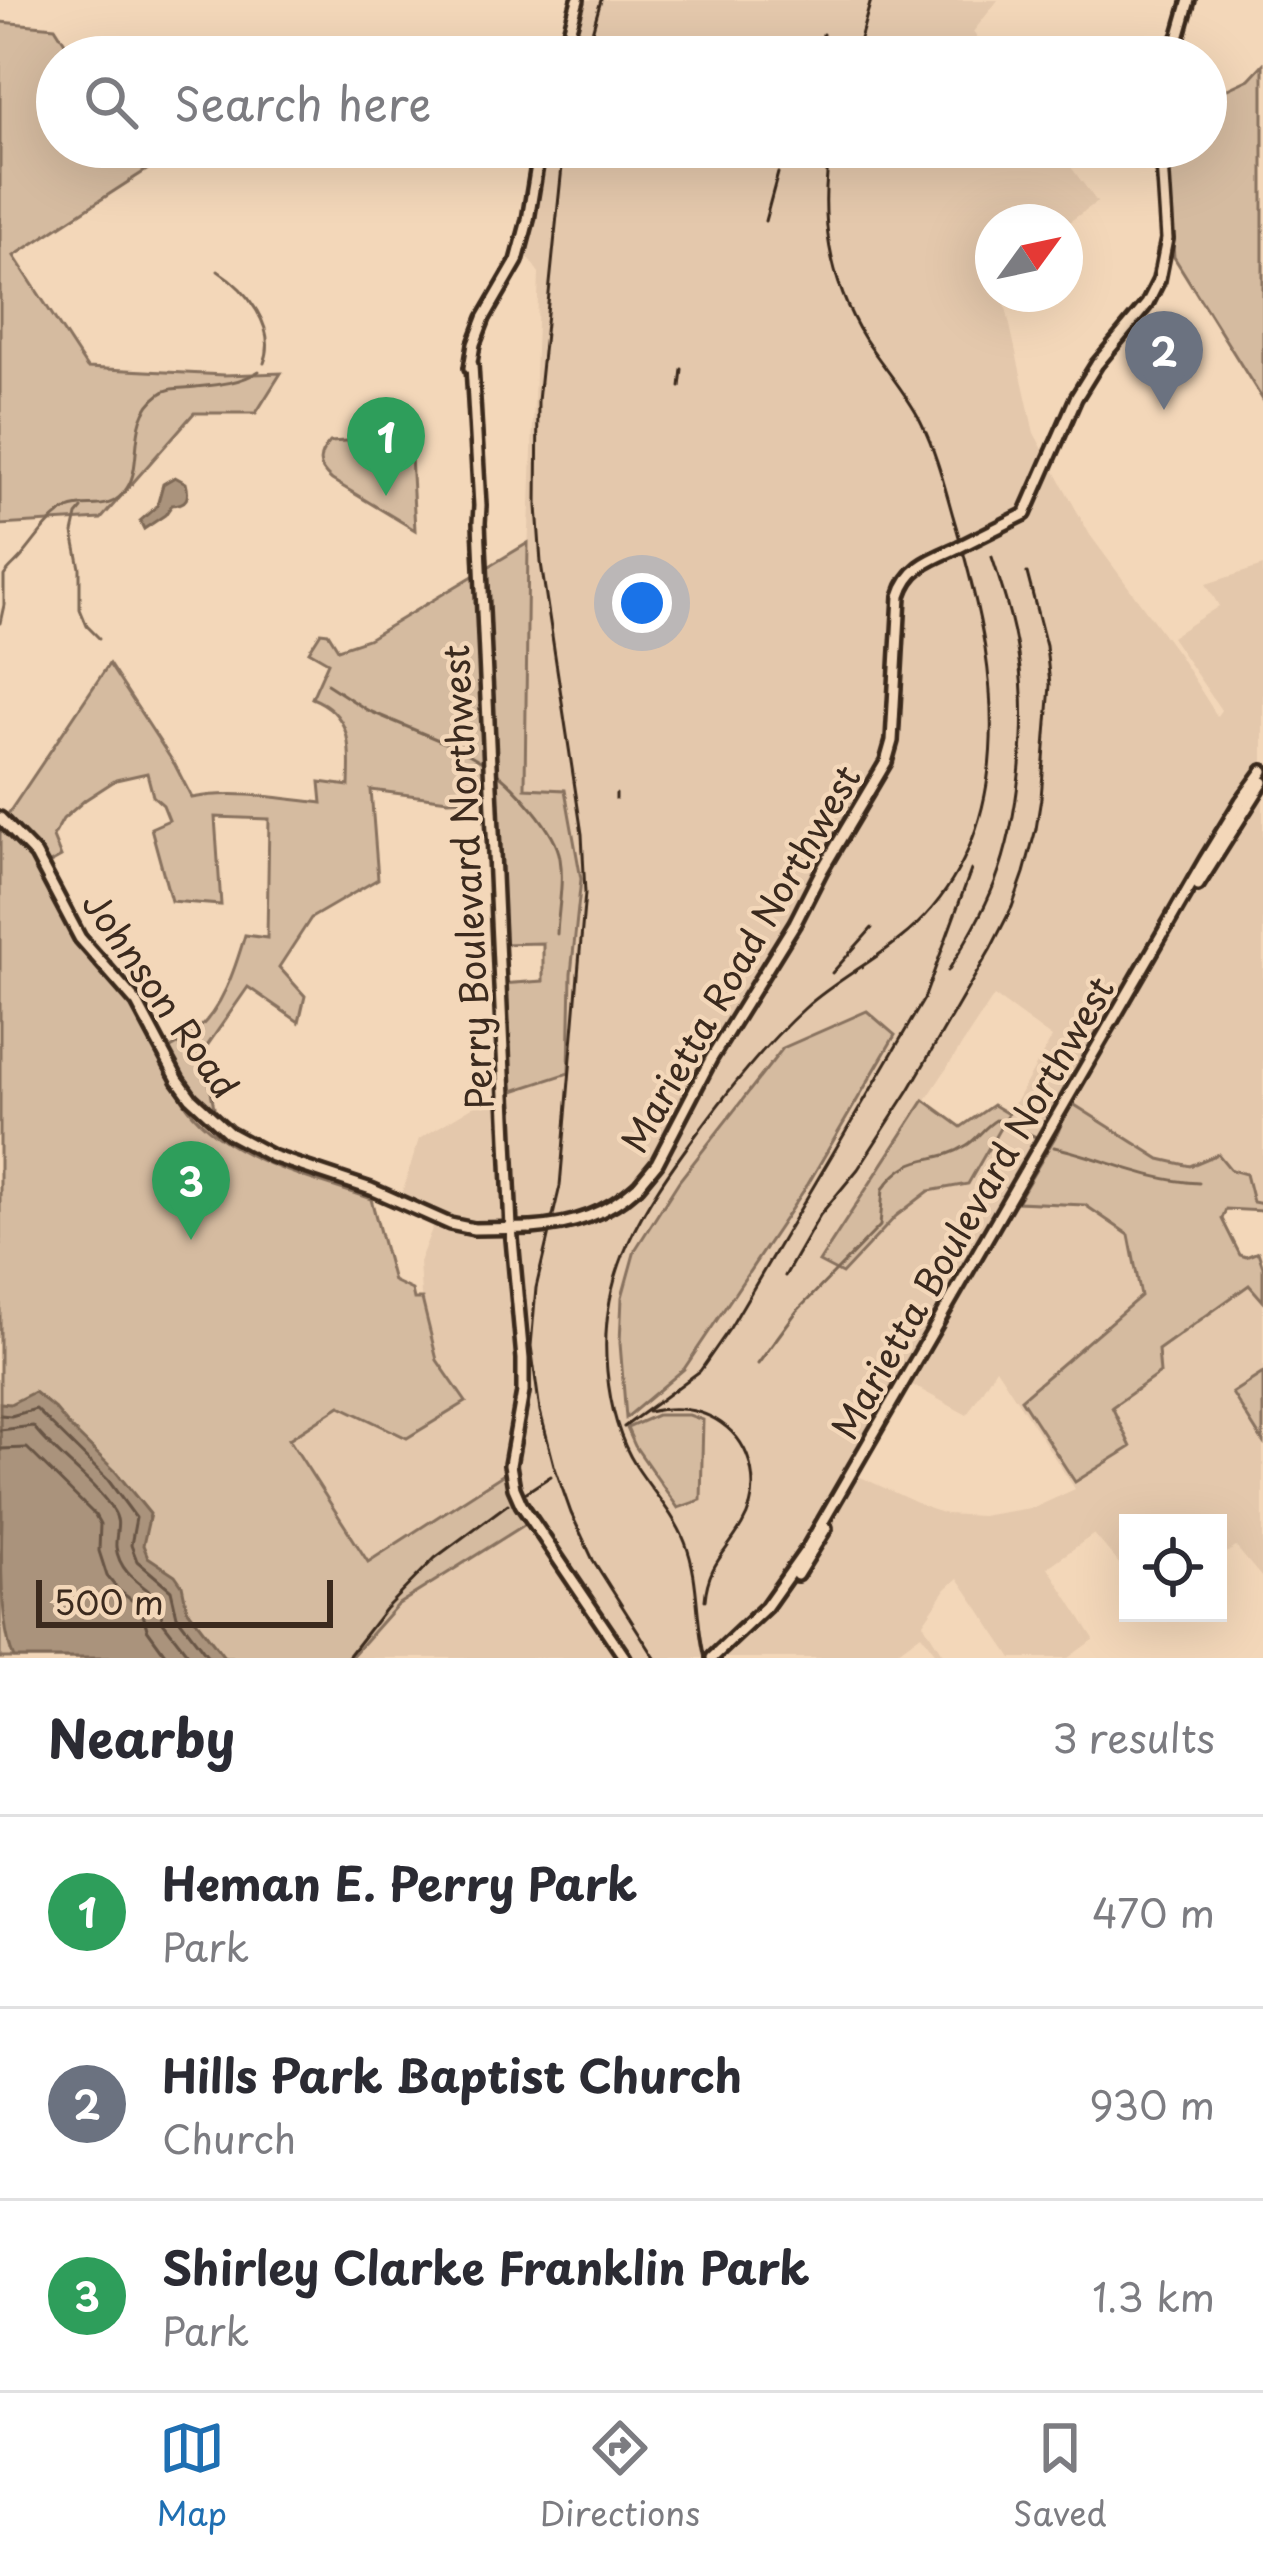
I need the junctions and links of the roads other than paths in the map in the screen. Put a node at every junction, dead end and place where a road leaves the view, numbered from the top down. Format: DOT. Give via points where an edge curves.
graph roads {
  1 [pos="578,0"];
  2 [pos="1189,0"];
  3 [pos="568,36"];
  4 [pos="1176,36"];
  5 [pos="537,168"];
  6 [pos="1162,168"];
  7 [pos="1263,771"];
  8 [pos="1263,782"];
  9 [pos="0,818"];
  10 [pos="511,1228"];
  11 [pos="718,1656"];
  12 [pos="626,1658"];
  1 -- 3 [label="street"];
  2 -- 4 [label="street"];
  5 -- 10 [label="street, Perry Boulevard Northwest" via="518,261 484,318 472,365"];
  6 -- 10 [label="street, Marietta Road Northwest, bridge" via="1167,241 1159,280 1076,398 1027,513 916,568 903,584 886,762 657,1163 598,1214"];
  7 -- 11 [label="street, Marietta Boulevard Northwest" via="807,1549"];
  8 -- 11 [label="street" via="808,1560"];
  9 -- 10 [label="street, Johnson Road" via="36,855 80,938 130,993 178,1080 219,1125 272,1156 449,1224"];
  10 -- 12 [label="street, Perry Boulevard Northwest" via="523,1360 514,1488"];
}
